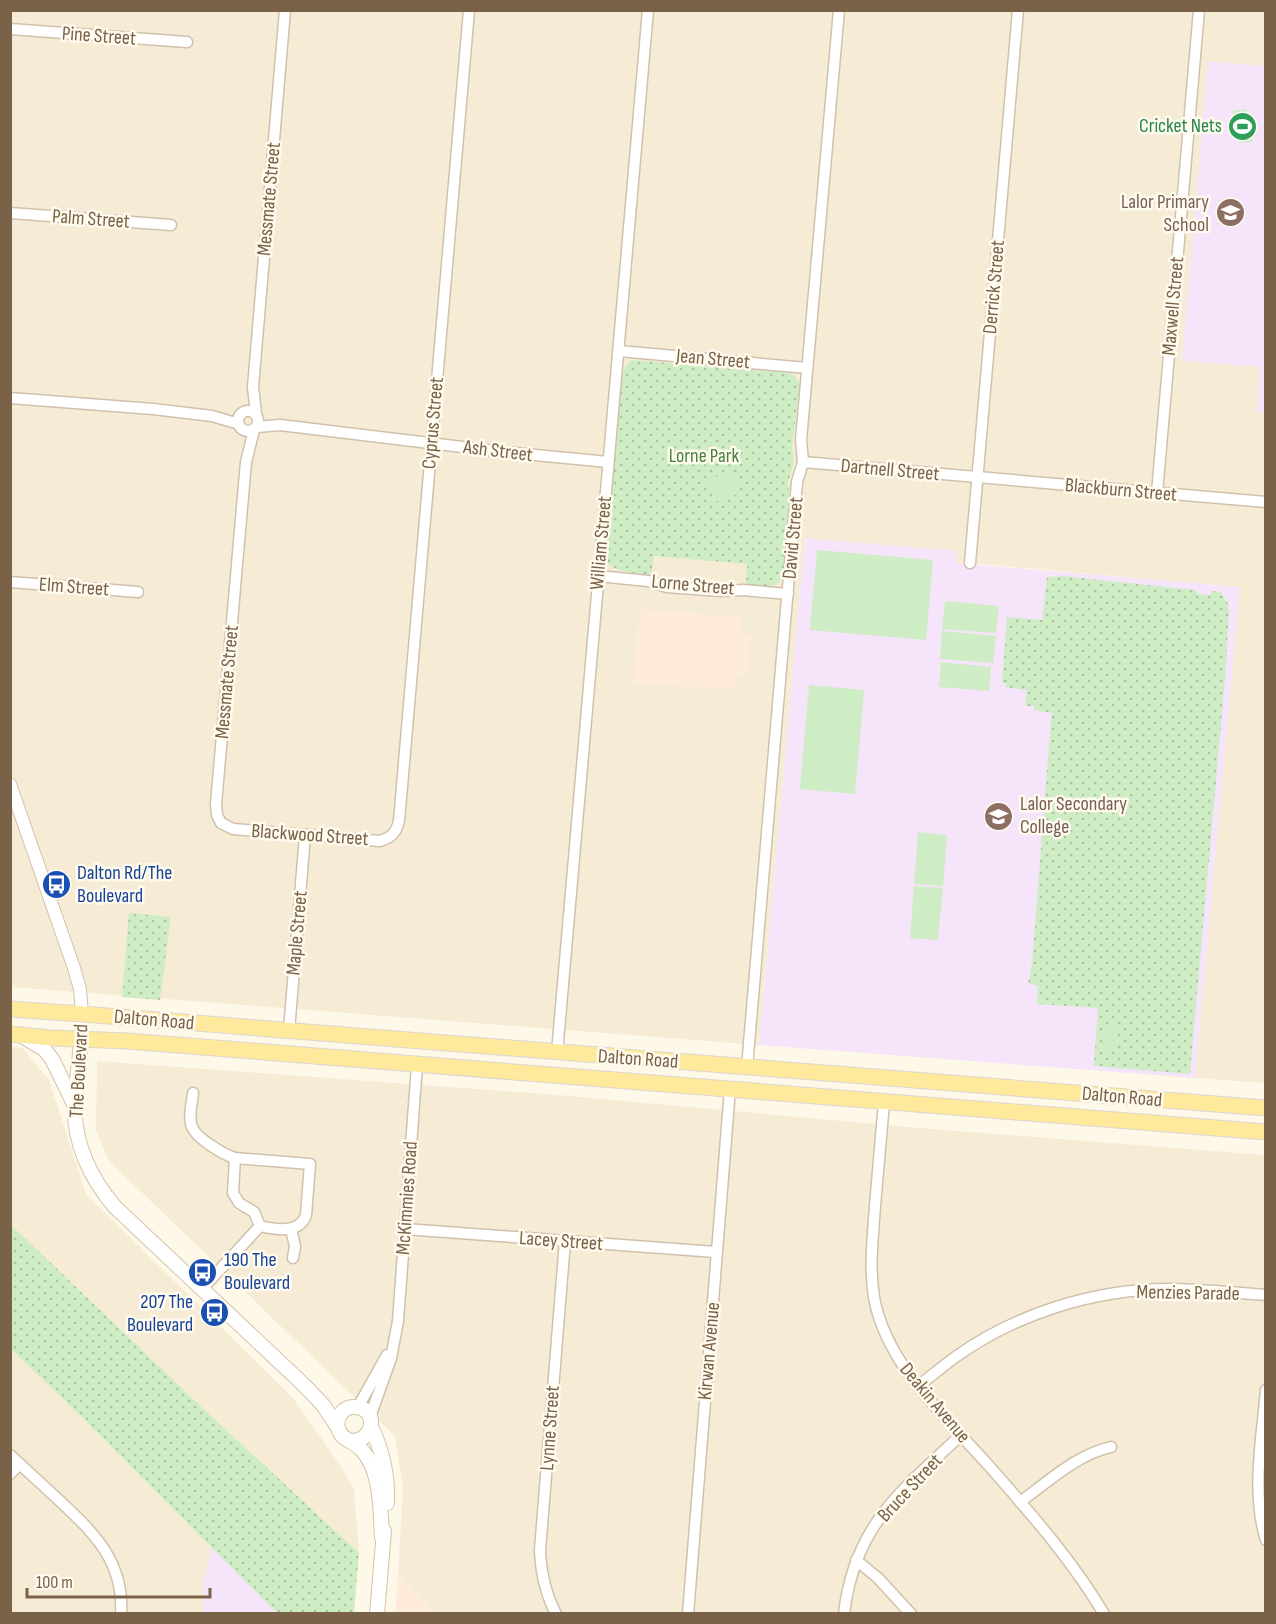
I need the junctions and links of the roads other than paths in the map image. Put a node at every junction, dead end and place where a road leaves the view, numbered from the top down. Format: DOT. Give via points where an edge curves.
graph roads {
  1 [pos="285,10"];
  2 [pos="469,10"];
  3 [pos="648,10"];
  4 [pos="839,10"];
  5 [pos="1018,10"];
  6 [pos="1199,10"];
  7 [pos="10,29"];
  8 [pos="187,42"];
  9 [pos="10,213"];
  10 [pos="171,225"];
  11 [pos="619,351"];
  12 [pos="807,368"];
  13 [pos="10,398"];
  14 [pos="249,421"];
  15 [pos="431,443"];
  16 [pos="608,462"];
  17 [pos="803,462"];
  18 [pos="977,477"];
  19 [pos="1157,493"];
  20 [pos="1266,502"];
  21 [pos="970,562"];
  22 [pos="598,576"];
  23 [pos="10,582"];
  24 [pos="138,592"];
  25 [pos="788,594"];
  26 [pos="10,784"];
  27 [pos="226,827"];
  28 [pos="305,835"];
  29 [pos="393,835"];
  30 [pos="10,1009"];
  31 [pos="82,1014"];
  32 [pos="289,1031"];
  33 [pos="15,1035"];
  34 [pos="81,1039"];
  35 [pos="557,1053"];
  36 [pos="417,1065"];
  37 [pos="747,1067"];
  38 [pos="555,1076"];
  39 [pos="886,1078"];
  40 [pos="730,1089"];
  41 [pos="193,1093"];
  42 [pos="884,1102"];
  43 [pos="75,1106"];
  44 [pos="1266,1108"];
  45 [pos="1266,1132"];
  46 [pos="235,1158"];
  47 [pos="260,1226"];
  48 [pos="291,1229"];
  49 [pos="405,1229"];
  50 [pos="565,1241"];
  51 [pos="716,1252"];
  52 [pos="293,1258"];
  53 [pos="202,1289"];
  54 [pos="1266,1295"];
  55 [pos="396,1332"];
  56 [pos="305,1386"];
  57 [pos="918,1386"];
  58 [pos="1266,1390"];
  59 [pos="355,1407"];
  60 [pos="370,1422"];
  61 [pos="337,1426"];
  62 [pos="962,1435"];
  63 [pos="351,1441"];
  64 [pos="1111,1447"];
  65 [pos="10,1455"];
  66 [pos="20,1464"];
  67 [pos="10,1474"];
  68 [pos="1020,1502"];
  69 [pos="382,1537"];
  70 [pos="1266,1540"];
  71 [pos="856,1560"];
  72 [pos="121,1614"];
  73 [pos="376,1614"];
  74 [pos="555,1614"];
  75 [pos="688,1614"];
  76 [pos="844,1614"];
  77 [pos="911,1614"];
  78 [pos="1104,1614"];
  1 -- 14 [label="street, Messmate Street"];
  2 -- 15 [label="street, Cyprus Street"];
  3 -- 11 [label="street, William Street"];
  4 -- 12 [label="street, David Street"];
  5 -- 18 [label="street, Derrick Street"];
  6 -- 19 [label="street, Maxwell Street"];
  7 -- 8 [label="street, Pine Street"];
  9 -- 10 [label="street, Palm Street"];
  11 -- 12 [label="street, Jean Street"];
  11 -- 16 [label="street, William Street"];
  12 -- 17 [label="street, David Street" via="800,445"];
  13 -- 14 [label="street, Ash Street" via="135,407"];
  14 -- 15 [label="street, Ash Street"];
  14 -- 27 [label="street, Messmate Street" via="216,804 217,815"];
  15 -- 16 [label="street, Ash Street"];
  15 -- 29 [label="street, Cyprus Street" via="399,821"];
  16 -- 22 [label="street, William Street"];
  17 -- 18 [label="street, Dartnell Street"];
  17 -- 25 [label="street, David Street" via="797,482"];
  18 -- 19 [label="street, Blackburn Street"];
  18 -- 21 [label="street, Derrick Street"];
  19 -- 20 [label="street, Blackburn Street"];
  22 -- 25 [label="street, Lorne Street" via="678,588"];
  22 -- 35 [label="street, William Street"];
  23 -- 24 [label="street, Elm Street"];
  25 -- 37 [label="street, David Street"];
  26 -- 31 [label="street, The Boulevard" via="77,976"];
  27 -- 28 [label="street, Blackwood Street"];
  28 -- 29 [label="street, Blackwood Street" via="380,841"];
  28 -- 32 [label="street, Maple Street"];
  30 -- 31 [label="main road, Dalton Road"];
  31 -- 32 [label="main road, Dalton Road"];
  31 -- 34 [label="main road, The Boulevard"];
  32 -- 35 [label="main road, Dalton Road"];
  33 -- 34 [label="main road, Dalton Road"];
  33 -- 43 [label="main road" via="44,1049"];
  34 -- 36 [label="main road, Dalton Road"];
  34 -- 43 [label="main road, The Boulevard"];
  35 -- 37 [label="main road, Dalton Road"];
  35 -- 38 [label="main road, William Street"];
  36 -- 38 [label="main road, Dalton Road"];
  36 -- 49 [label="street, McKimmies Road"];
  37 -- 39 [label="main road, Dalton Road"];
  38 -- 40 [label="main road, Dalton Road"];
  39 -- 42 [label="main road, Deakin Avenue"];
  39 -- 44 [label="main road, Dalton Road"];
  40 -- 42 [label="main road, Dalton Road"];
  40 -- 51 [label="street, Kirwan Avenue"];
  41 -- 46 [label="street" via="193,1129"];
  42 -- 45 [label="main road, Dalton Road"];
  42 -- 57 [label="street, Deakin Avenue" via="872,1248 874,1297 893,1351"];
  43 -- 53 [label="main road, The Boulevard" via="84,1158 100,1188"];
  46 -- 47 [label="street" via="232,1193 254,1212"];
  46 -- 48 [label="street" via="310,1164 305,1219"];
  47 -- 48 [label="street"];
  47 -- 53 [label="street"];
  48 -- 52 [label="street"];
  49 -- 50 [label="street, Lacey Street"];
  49 -- 55 [label="street, McKimmies Road"];
  50 -- 51 [label="street, Lacey Street"];
  50 -- 74 [label="street, Lynne Street" via="540,1550 544,1585"];
  51 -- 75 [label="street, Kirwan Avenue"];
  53 -- 56 [label="main road, The Boulevard"];
  54 -- 57 [label="street, Menzies Parade" via="1169,1289 1124,1292 1072,1302 1007,1327 955,1357"];
  55 -- 59 [label="street, McKimmies Road"];
  55 -- 60 [label="street, McKimmies Road"];
  56 -- 59 [label="main road, The Boulevard" via="336,1403"];
  56 -- 61 [label="main road, The Boulevard"];
  57 -- 62 [label="street, Deakin Avenue"];
  58 -- 70 [label="street" via="1258,1509"];
  59 -- 60 [label="main road" via="366,1412"];
  59 -- 61 [label="main road" via="343,1411"];
  60 -- 63 [label="main road" via="369,1432 362,1439"];
  60 -- 69 [label="main road" via="382,1452 387,1483"];
  61 -- 63 [label="main road" via="342,1436"];
  62 -- 68 [label="street, Deakin Avenue"];
  62 -- 71 [label="street, Bruce Street" via="890,1502"];
  63 -- 69 [label="main road" via="367,1457 374,1472"];
  64 -- 68 [label="street" via="1078,1459"];
  65 -- 66 [label="street"];
  66 -- 67 [label="street"];
  66 -- 72 [label="street" via="99,1541 117,1575"];
  68 -- 78 [label="street, Deakin Avenue" via="1062,1551"];
  69 -- 73 [label="main road"];
  71 -- 76 [label="street, Bruce Street"];
  71 -- 77 [label="street"];
}
